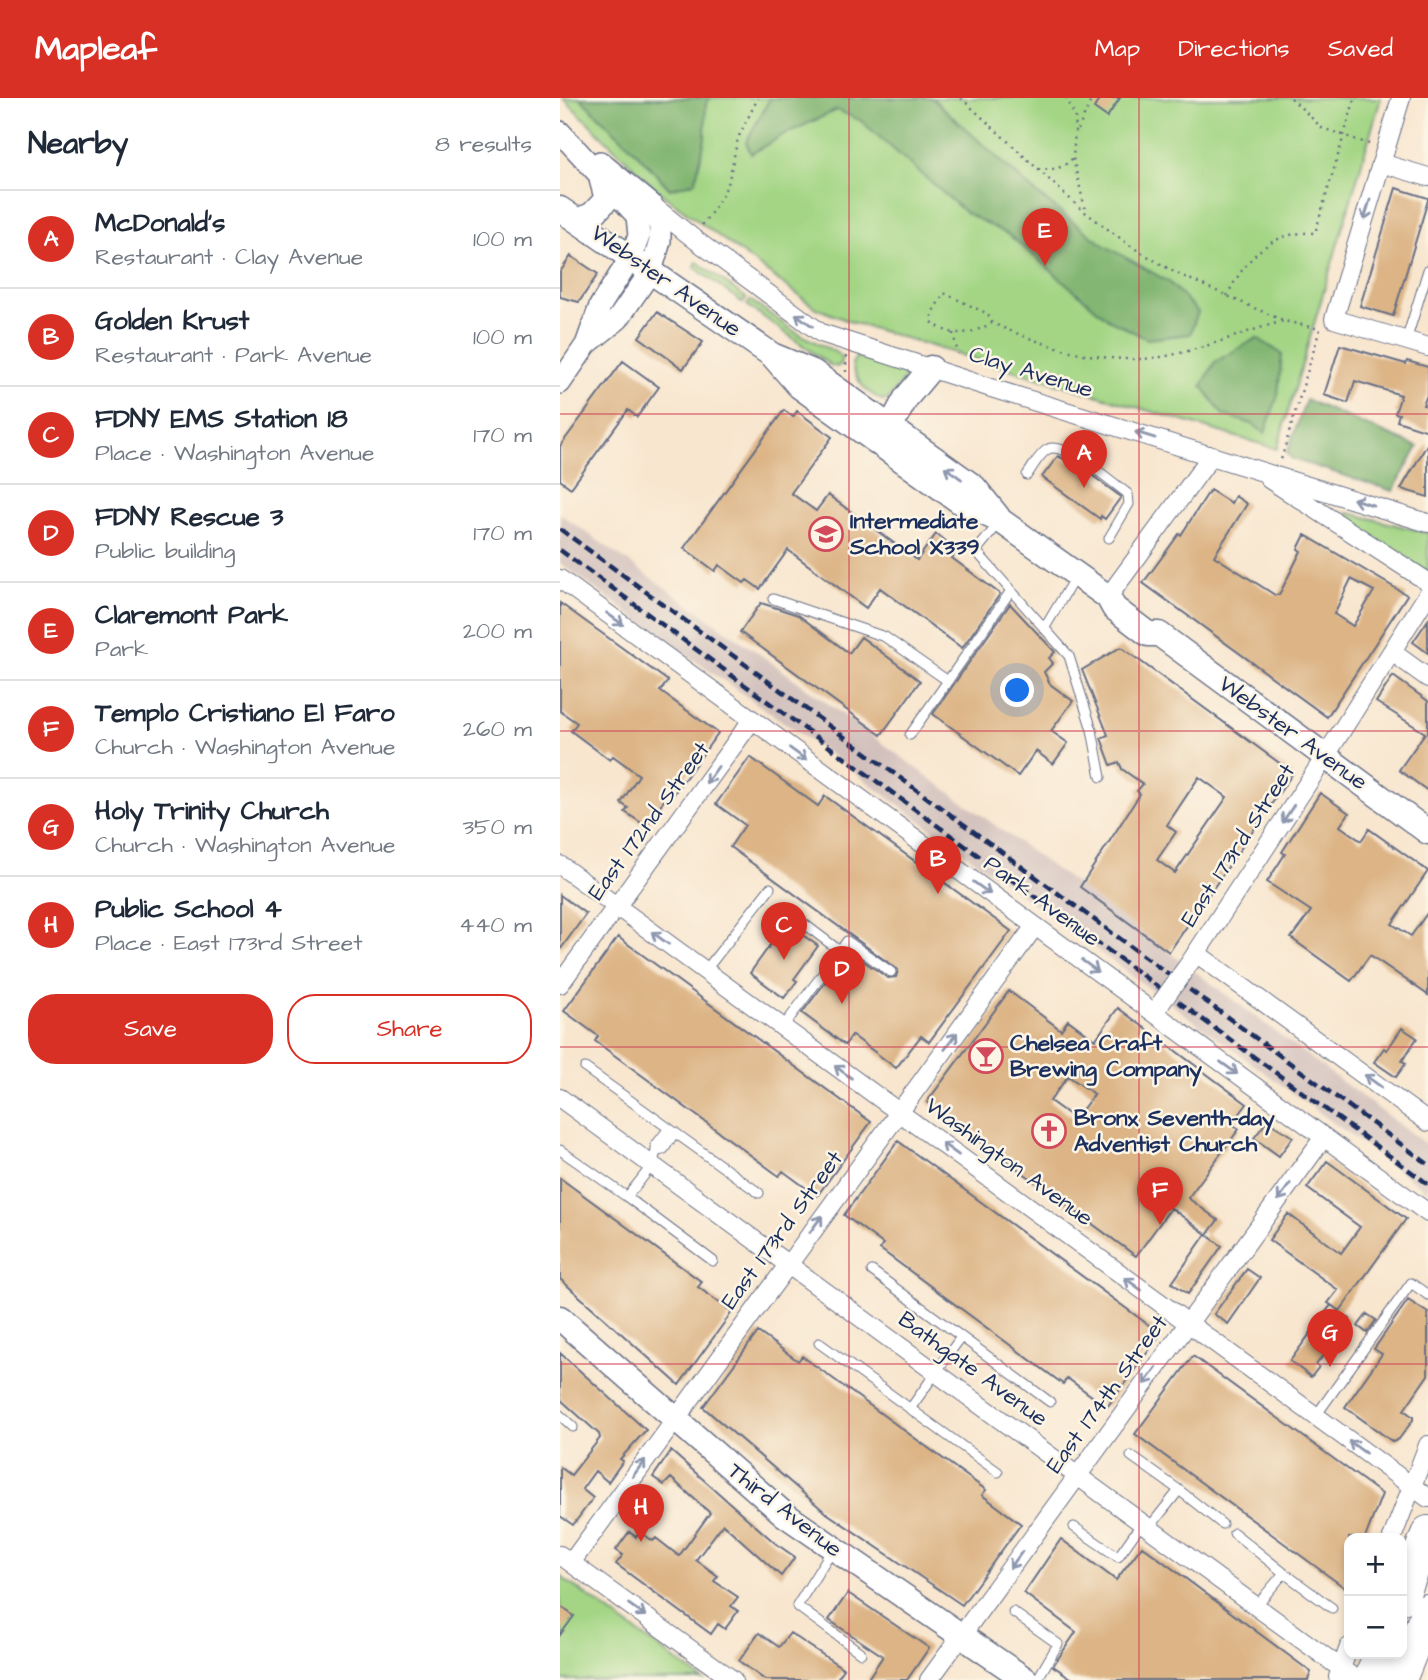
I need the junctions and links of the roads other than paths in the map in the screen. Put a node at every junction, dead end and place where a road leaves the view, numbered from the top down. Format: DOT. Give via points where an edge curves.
graph roads {
  1 [pos="1401,98"];
  2 [pos="567,138"];
  3 [pos="1381,163"];
  4 [pos="1428,177"];
  5 [pos="602,181"];
  6 [pos="652,205"];
  7 [pos="569,215"];
  8 [pos="641,264"];
  9 [pos="1428,270"];
  10 [pos="1406,341"];
  11 [pos="1428,347"];
  12 [pos="931,368"];
  13 [pos="560,383"];
  14 [pos="885,436"];
  15 [pos="1212,456"];
  16 [pos="1253,468"];
  17 [pos="1027,475"];
  18 [pos="1001,521"];
  19 [pos="1428,523"];
  20 [pos="1109,538"];
  21 [pos="1076,575"];
  22 [pos="560,579"];
  23 [pos="1428,582"];
  24 [pos="1010,592"];
  25 [pos="1428,594"];
  26 [pos="1108,597"];
  27 [pos="773,599"];
  28 [pos="1044,628"];
  29 [pos="1392,652"];
  30 [pos="1428,678"];
  31 [pos="948,681"];
  32 [pos="752,720"];
  33 [pos="910,735"];
  34 [pos="1325,757"];
  35 [pos="1101,776"];
  36 [pos="1428,832"];
  37 [pos="560,865"];
  38 [pos="770,888"];
  39 [pos="617,906"];
  40 [pos="799,920"];
  41 [pos="1034,926"];
  42 [pos="839,951"];
  43 [pos="1194,957"];
  44 [pos="705,971"];
  45 [pos="891,972"];
  46 [pos="560,984"];
  47 [pos="1158,1008"];
  48 [pos="783,1027"];
  49 [pos="585,1068"];
  50 [pos="560,1098"];
  51 [pos="899,1112"];
  52 [pos="1428,1122"];
  53 [pos="672,1130"];
  54 [pos="1324,1137"];
  55 [pos="560,1150"];
  56 [pos="654,1158"];
  57 [pos="759,1193"];
  58 [pos="627,1196"];
  59 [pos="1428,1213"];
  60 [pos="713,1261"];
  61 [pos="788,1264"];
  62 [pos="872,1271"];
  63 [pos="1428,1296"];
  64 [pos="560,1318"];
  65 [pos="1188,1324"];
  66 [pos="961,1337"];
  67 [pos="819,1343"];
  68 [pos="937,1373"];
  69 [pos="1050,1402"];
  70 [pos="910,1409"];
  71 [pos="560,1415"];
  72 [pos="1315,1417"];
  73 [pos="674,1420"];
  74 [pos="573,1427"];
  75 [pos="1428,1445"];
  76 [pos="1131,1456"];
  77 [pos="998,1472"];
  78 [pos="1077,1476"];
  79 [pos="1412,1487"];
  80 [pos="1179,1490"];
  81 [pos="1428,1498"];
  82 [pos="1222,1524"];
  83 [pos="1145,1525"];
  84 [pos="1074,1527"];
  85 [pos="1428,1532"];
  86 [pos="1234,1533"];
  87 [pos="1394,1533"];
  88 [pos="833,1549"];
  89 [pos="565,1559"];
  90 [pos="1284,1573"];
  91 [pos="1403,1596"];
  92 [pos="1256,1606"];
  93 [pos="1332,1608"];
  94 [pos="1428,1610"];
  95 [pos="1013,1612"];
  96 [pos="961,1636"];
  97 [pos="861,1653"];
  98 [pos="1373,1659"];
  99 [pos="1349,1676"];
  100 [pos="733,1680"];
  101 [pos="929,1680"];
  102 [pos="1026,1680"];
  103 [pos="1037,1680"];
  104 [pos="1357,1680"];
  105 [pos="1400,1680"];
  1 -- 3 [label="street"];
  2 -- 5 [label="street, Clay Avenue"];
  2 -- 6 [label="street, Clay Avenue"];
  3 -- 4 [label="street"];
  3 -- 10 [label="street, one-way" via="1334,319"];
  5 -- 7 [label="main road" via="607,199 592,215"];
  5 -- 8 [label="street, Clay Avenue" via="636,216"];
  6 -- 8 [label="street" via="660,241"];
  12 -- 6 [label="street, Clay Avenue, one-way" via="821,333"];
  7 -- 8 [label="main road, Webster Avenue"];
  8 -- 13 [label="street" via="618,319 586,345"];
  8 -- 14 [label="main road, Webster Avenue" via="772,355 799,386"];
  9 -- 10 [label="lane"];
  10 -- 11 [label="street"];
  12 -- 14 [label="main road" via="906,398"];
  15 -- 12 [label="street, Clay Avenue, one-way"];
  14 -- 18 [label="main road, Webster Avenue" via="962,503"];
  15 -- 16 [label="street, Clay Avenue"];
  15 -- 26 [label="street"];
  19 -- 16 [label="street, Clay Avenue, one-way"];
  16 -- 23 [label="street"];
  17 -- 20 [label="lane" via="1052,447 1067,450 1128,494 1129,505"];
  18 -- 21 [label="main road, Webster Avenue"];
  18 -- 24 [label="lane" via="976,551"];
  21 -- 26 [label="main road, Webster Avenue"];
  21 -- 28 [label="lane"];
  22 -- 32 [label="street, Park Avenue, one-way"];
  24 -- 28 [label="lane"];
  24 -- 31 [label="lane"];
  25 -- 29 [label="street, East 173rd Street"];
  26 -- 34 [label="main road, Webster Avenue" via="1121,596 1130,602 1157,622 1159,634"];
  27 -- 31 [label="lane" via="885,637"];
  28 -- 35 [label="lane" via="1069,656"];
  29 -- 30 [label="street"];
  29 -- 34 [label="street, East 173rd Street"];
  31 -- 33 [label="lane"];
  32 -- 39 [label="street, East 172nd Street, one-way"];
  32 -- 41 [label="street, Park Avenue, one-way"];
  34 -- 36 [label="main road, Webster Avenue"];
  34 -- 43 [label="street, East 173rd Street, one-way"];
  37 -- 39 [label="street, Washington Avenue"];
  38 -- 44 [label="lane"];
  44 -- 39 [label="street, Washington Avenue, one-way"];
  39 -- 46 [label="street, East 172nd Street"];
  40 -- 42 [label="lane"];
  41 -- 47 [label="street, Park Avenue, one-way"];
  51 -- 41 [label="street, East 173rd Street, one-way"];
  42 -- 45 [label="lane" via="847,941"];
  42 -- 48 [label="lane"];
  43 -- 47 [label="street, East 173rd Street, bridge"];
  52 -- 43 [label="street, one-way"];
  44 -- 48 [label="street, Washington Avenue"];
  47 -- 54 [label="street, Park Avenue, one-way"];
  51 -- 48 [label="street, Washington Avenue, one-way"];
  49 -- 53 [label="lane"];
  50 -- 56 [label="street, Bathgate Avenue"];
  61 -- 51 [label="street, East 173rd Street, one-way"];
  65 -- 51 [label="street, Washington Avenue, one-way"];
  53 -- 56 [label="lane" via="656,1145"];
  53 -- 57 [label="lane"];
  54 -- 59 [label="street, Park Avenue"];
  54 -- 65 [label="street, East 174th Street, one-way"];
  55 -- 58 [label="lane"];
  56 -- 58 [label="lane"];
  56 -- 61 [label="street, Bathgate Avenue"];
  58 -- 60 [label="lane"];
  61 -- 68 [label="street, Bathgate Avenue"];
  61 -- 73 [label="street, East 173rd Street"];
  62 -- 66 [label="lane"];
  63 -- 72 [label="lane" via="1411,1283"];
  64 -- 73 [label="main road, Third Avenue"];
  65 -- 72 [label="street, Washington Avenue"];
  65 -- 78 [label="street, East 174th Street, one-way"];
  66 -- 68 [label="lane"];
  66 -- 69 [label="lane"];
  67 -- 70 [label="lane"];
  68 -- 70 [label="lane"];
  68 -- 78 [label="street, Bathgate Avenue"];
  70 -- 77 [label="lane"];
  71 -- 74 [label="lane"];
  79 -- 72 [label="street, Washington Avenue, one-way"];
  73 -- 88 [label="main road, Third Avenue" via="784,1514"];
  89 -- 73 [label="street, East 173rd Street, one-way"];
  75 -- 79 [label="street"];
  76 -- 80 [label="lane"];
  78 -- 83 [label="street, Bathgate Avenue"];
  78 -- 96 [label="street, East 174th Street, one-way"];
  79 -- 81 [label="street, Washington Avenue"];
  79 -- 87 [label="street"];
  80 -- 82 [label="lane"];
  80 -- 83 [label="lane"];
  83 -- 84 [label="lane" via="1118,1557"];
  83 -- 92 [label="street, Bathgate Avenue"];
  85 -- 91 [label="highway"];
  86 -- 90 [label="lane"];
  88 -- 96 [label="main road, Third Avenue"];
  88 -- 97 [label="lane" via="797,1606"];
  89 -- 100 [label="street, one-way"];
  90 -- 92 [label="lane"];
  90 -- 93 [label="lane"];
  92 -- 99 [label="street, Bathgate Avenue"];
  94 -- 105 [label="highway"];
  95 -- 103 [label="lane" via="1058,1644"];
  96 -- 101 [label="street, East 174th Street"];
  96 -- 102 [label="main road, Third Avenue"];
  98 -- 99 [label="highway"];
  99 -- 104 [label="street, Bathgate Avenue"];
}
